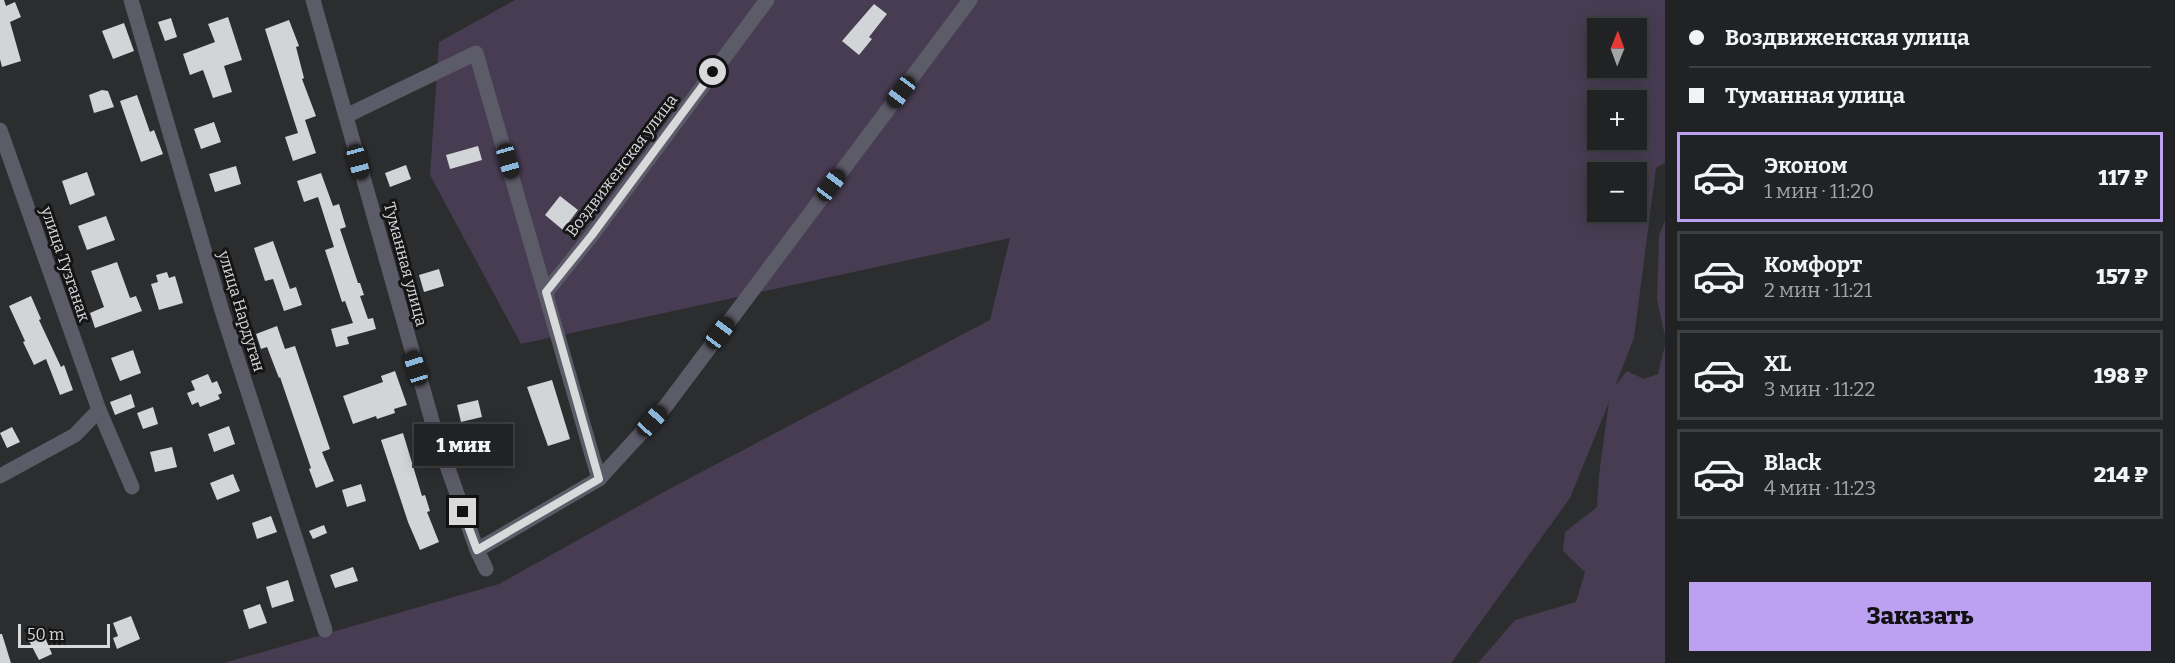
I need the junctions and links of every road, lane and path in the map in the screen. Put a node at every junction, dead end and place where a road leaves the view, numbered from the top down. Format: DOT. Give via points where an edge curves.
graph roads {
  1 [pos="131,0"];
  2 [pos="313,0"];
  3 [pos="767,0"];
  4 [pos="970,0"];
  5 [pos="346,116"];
  6 [pos="0,130"];
  7 [pos="546,292"];
  8 [pos="99,410"];
  9 [pos="0,476"];
  10 [pos="599,479"];
  11 [pos="132,487"];
  12 [pos="477,550"];
  13 [pos="486,568"];
  14 [pos="325,630"];
  1 -- 14 [label="street, улица Нардуган" via="222,311"];
  2 -- 5 [label="street, Туманная улица"];
  3 -- 7 [label="street, Воздвиженская улица"];
  4 -- 10 [label="street" via="665,406"];
  5 -- 7 [label="street" via="476,53"];
  5 -- 12 [label="street, Туманная улица" via="436,435"];
  6 -- 8 [label="street, улица Тузганак"];
  7 -- 10 [label="street"];
  8 -- 9 [label="street" via="75,435"];
  8 -- 11 [label="street, улица Тузганак"];
  10 -- 12 [label="street"];
  12 -- 13 [label="street, Туманная улица"];
}
